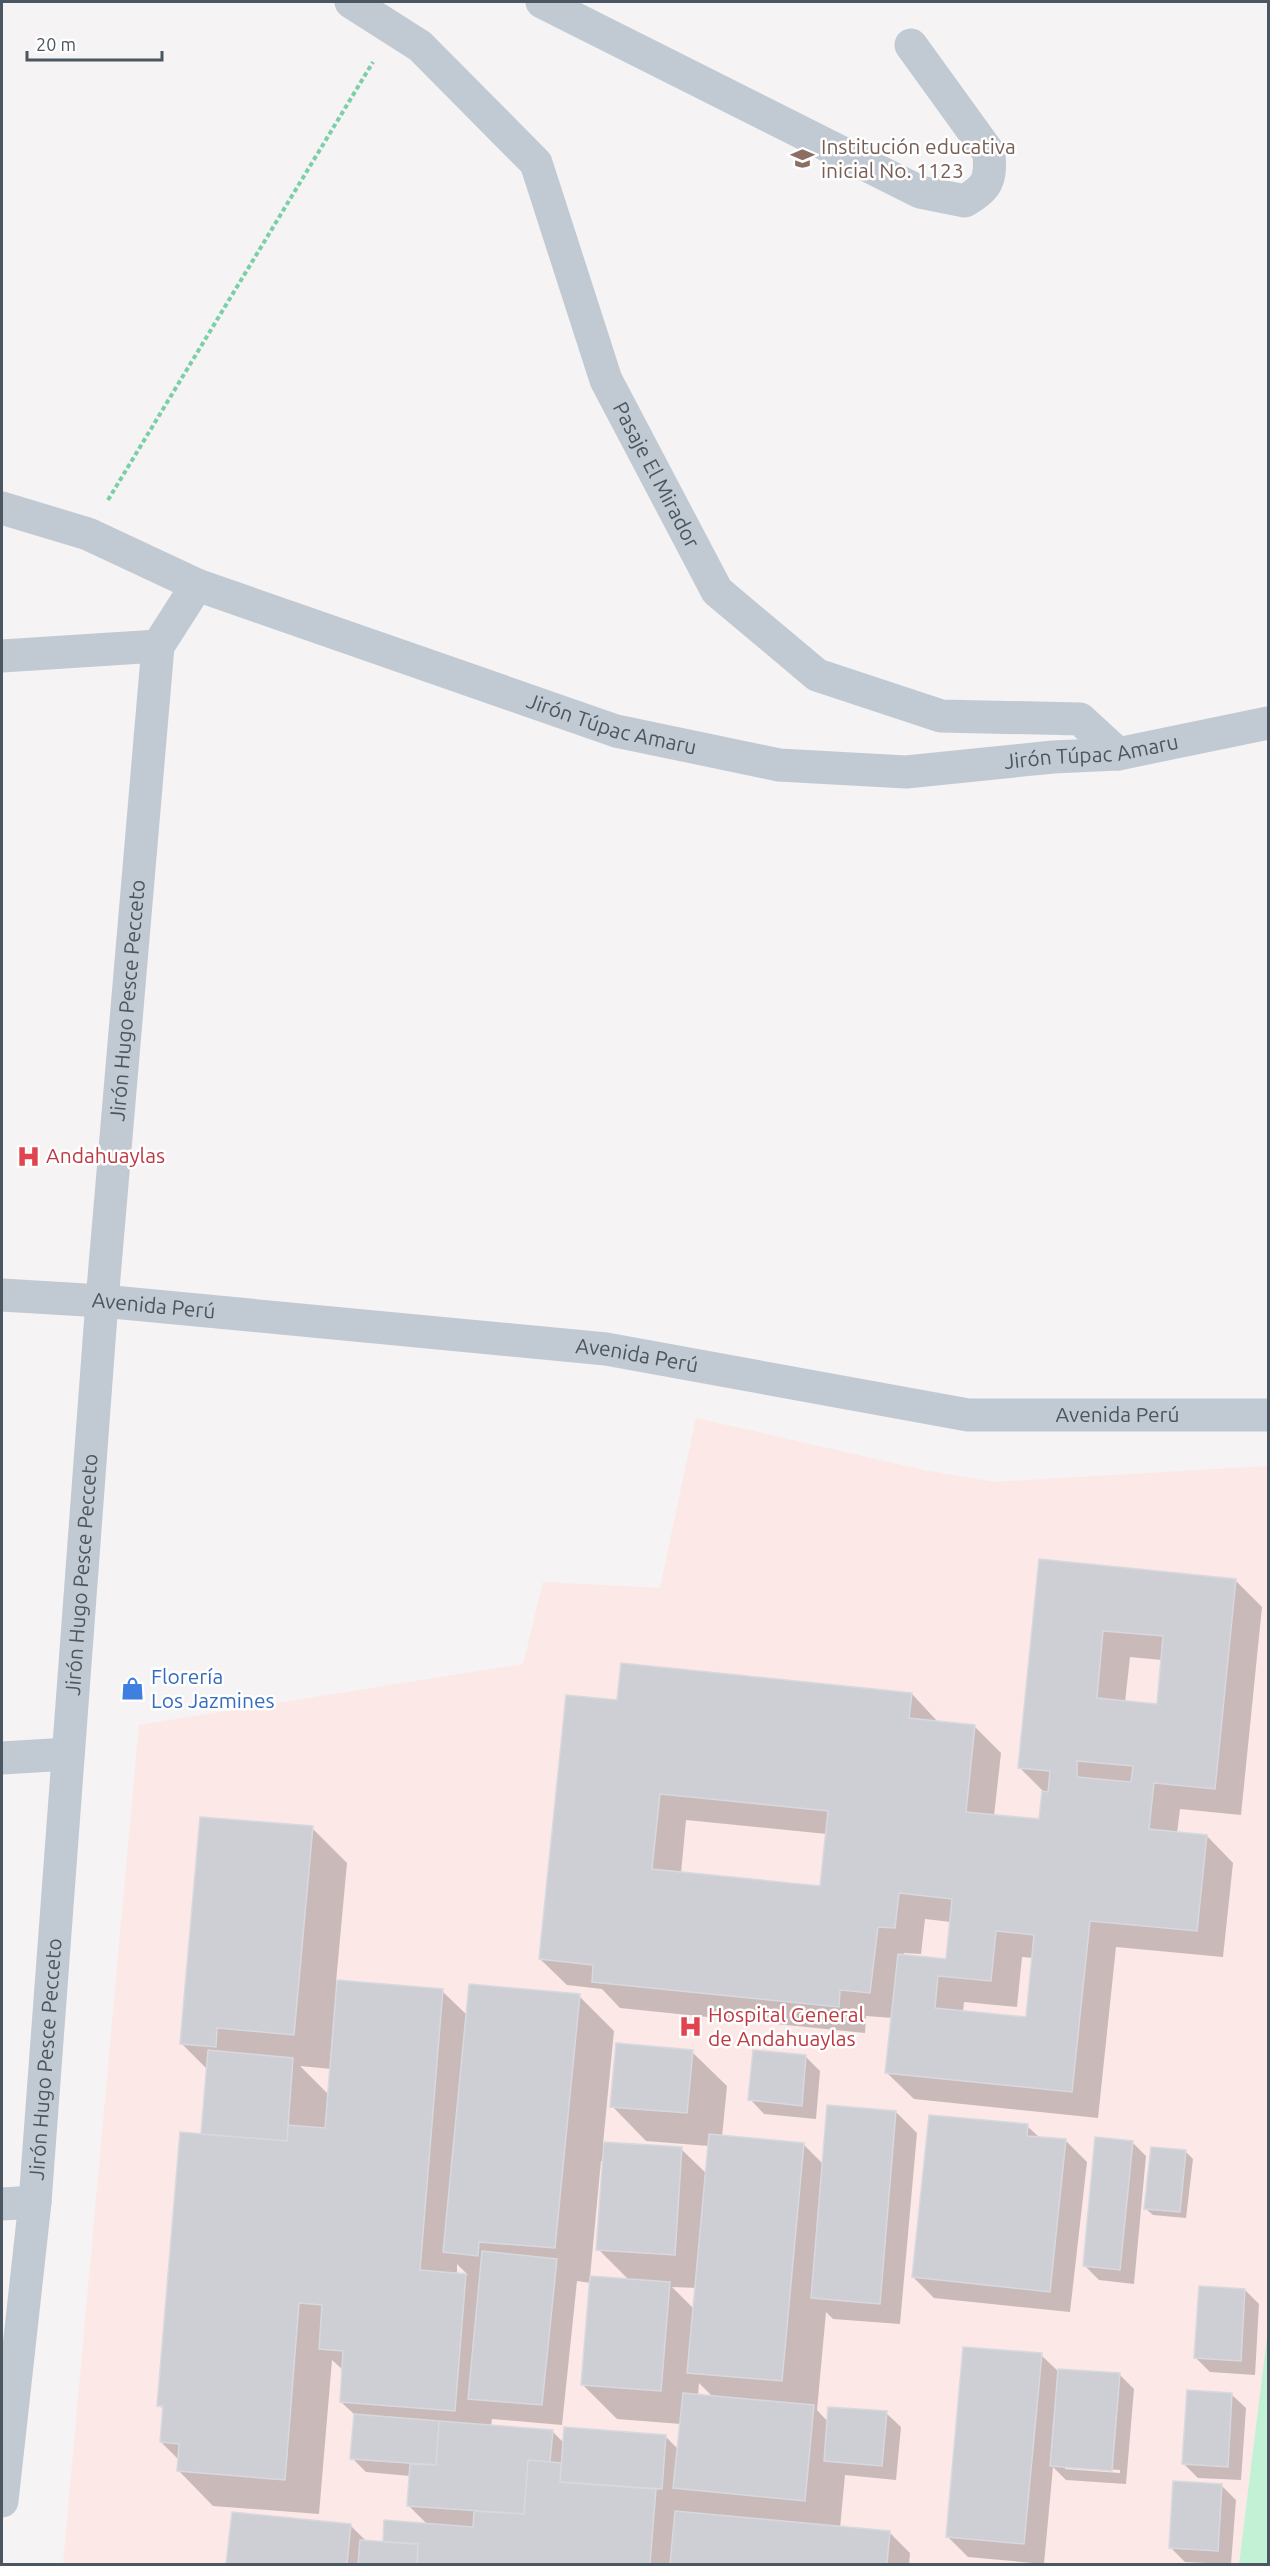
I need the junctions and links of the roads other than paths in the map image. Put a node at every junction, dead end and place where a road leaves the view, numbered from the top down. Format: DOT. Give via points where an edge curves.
graph roads {
  1 [pos="351,2"];
  2 [pos="542,2"];
  3 [pos="911,45"];
  4 [pos="2,508"];
  5 [pos="197,585"];
  6 [pos="158,646"];
  7 [pos="2,656"];
  8 [pos="1269,723"];
  9 [pos="1118,754"];
  10 [pos="2,1295"];
  11 [pos="102,1301"];
  12 [pos="1269,1415"];
  13 [pos="68,1754"];
  14 [pos="2,1758"];
  15 [pos="35,2202"];
  16 [pos="2,2204"];
  17 [pos="2,2501"];
  1 -- 9 [label="street, Pasaje El Mirador" via="420,46 536,163 606,380 717,591 817,675 941,716 1080,719"];
  2 -- 3 [label="street" via="920,192 965,201 982,190 991,173 989,153"];
  4 -- 5 [label="street, Jirón Túpac Amaru" via="88,534"];
  5 -- 6 [label="street"];
  5 -- 9 [label="street, Jirón Túpac Amaru" via="616,731 779,765 906,772"];
  6 -- 7 [label="street"];
  6 -- 11 [label="street, Jirón Hugo Pesce Pecceto"];
  8 -- 9 [label="street, Jirón Túpac Amaru"];
  10 -- 11 [label="street, Avenida Perú"];
  11 -- 12 [label="street, Avenida Perú" via="606,1350 968,1415"];
  11 -- 13 [label="street, Jirón Hugo Pesce Pecceto"];
  13 -- 14 [label="street"];
  13 -- 15 [label="street, Jirón Hugo Pesce Pecceto"];
  15 -- 16 [label="street"];
  15 -- 17 [label="street, Jirón Hugo Pesce Pecceto"];
}
